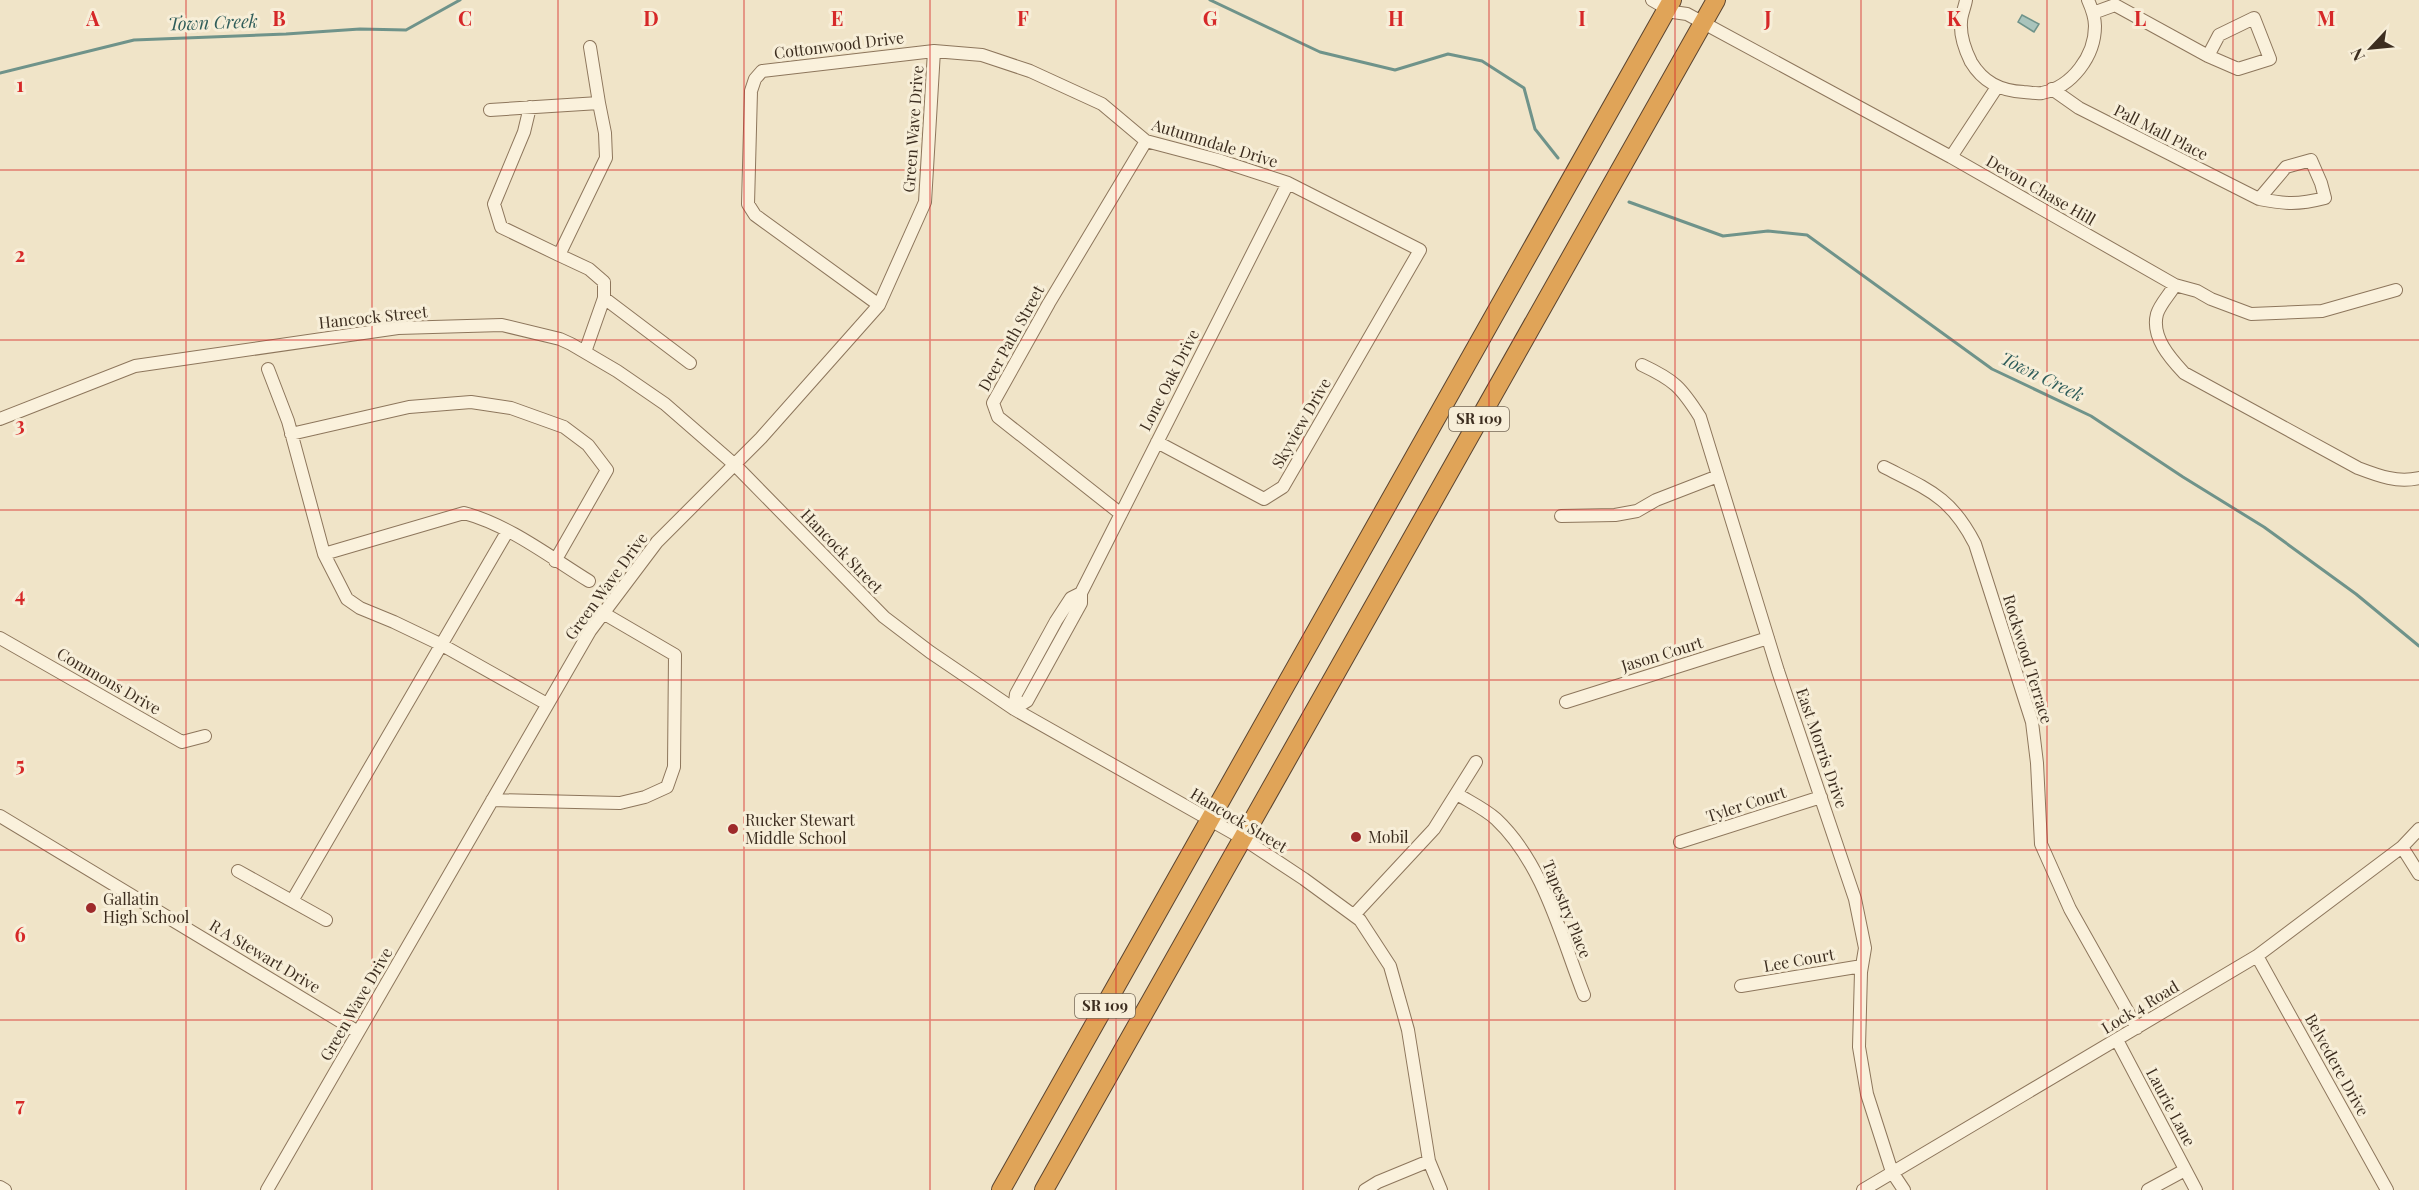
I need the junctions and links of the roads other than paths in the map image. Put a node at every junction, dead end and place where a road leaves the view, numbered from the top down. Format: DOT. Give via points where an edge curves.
graph roads {
  1 [pos="1716,0"];
  2 [pos="1966,0"];
  3 [pos="2088,0"];
  4 [pos="1667,2"];
  5 [pos="2093,13"];
  6 [pos="1695,19"];
  7 [pos="590,47"];
  8 [pos="934,51"];
  9 [pos="2208,56"];
  10 [pos="1997,87"];
  11 [pos="2052,89"];
  12 [pos="598,103"];
  13 [pos="530,107"];
  14 [pos="490,110"];
  15 [pos="1146,141"];
  16 [pos="1951,157"];
  17 [pos="1288,183"];
  18 [pos="2259,199"];
  19 [pos="1420,250"];
  20 [pos="559,255"];
  21 [pos="2175,285"];
  22 [pos="2396,290"];
  23 [pos="603,298"];
  24 [pos="879,305"];
  25 [pos="585,352"];
  26 [pos="690,363"];
  27 [pos="1642,365"];
  28 [pos="268,369"];
  29 [pos="0,419"];
  30 [pos="291,434"];
  31 [pos="1157,442"];
  32 [pos="735,465"];
  33 [pos="1884,467"];
  34 [pos="1718,476"];
  35 [pos="2419,478"];
  36 [pos="1121,514"];
  37 [pos="1561,516"];
  38 [pos="507,532"];
  39 [pos="324,554"];
  40 [pos="555,561"];
  41 [pos="589,581"];
  42 [pos="603,613"];
  43 [pos="0,638"];
  44 [pos="1768,638"];
  45 [pos="441,645"];
  46 [pos="1566,702"];
  47 [pos="548,704"];
  48 [pos="1014,709"];
  49 [pos="205,736"];
  50 [pos="1476,762"];
  51 [pos="1457,794"];
  52 [pos="1821,797"];
  53 [pos="492,800"];
  54 [pos="0,816"];
  55 [pos="1209,821"];
  56 [pos="2419,829"];
  57 [pos="1242,838"];
  58 [pos="1680,842"];
  59 [pos="2402,847"];
  60 [pos="238,872"];
  61 [pos="2419,874"];
  62 [pos="292,901"];
  63 [pos="1354,915"];
  64 [pos="326,920"];
  65 [pos="2257,956"];
  66 [pos="1862,966"];
  67 [pos="1741,986"];
  68 [pos="1584,995"];
  69 [pos="2137,1028"];
  70 [pos="358,1032"];
  71 [pos="2117,1040"];
  72 [pos="1429,1161"];
  73 [pos="2185,1170"];
  74 [pos="1892,1172"];
  75 [pos="0,1187"];
  76 [pos="5,1190"];
  77 [pos="267,1190"];
  78 [pos="1000,1190"];
  79 [pos="1044,1190"];
  80 [pos="1365,1190"];
  81 [pos="1441,1190"];
  82 [pos="1863,1190"];
  83 [pos="1904,1190"];
  84 [pos="2148,1190"];
  85 [pos="2196,1190"];
  86 [pos="2387,1190"];
  1 -- 6 [label="highway, SR 109"];
  2 -- 10 [label="street" via="1960,22 1965,50 1976,70"];
  3 -- 5 [label="street"];
  4 -- 6 [label="street, Devon Chase Hill"];
  4 -- 55 [label="highway, SR 109"];
  5 -- 9 [label="street" via="2115,5"];
  5 -- 11 [label="street" via="2095,28 2090,53 2074,76"];
  6 -- 16 [label="street, Devon Chase Hill"];
  6 -- 57 [label="highway, SR 109"];
  7 -- 12 [label="street"];
  8 -- 15 [label="street, Autumndale Drive" via="982,55 1060,84 1102,104"];
  8 -- 24 [label="street, Green Wave Drive" via="925,202"];
  8 -- 24 [label="street, Cottonwood Drive" via="762,71 751,91 748,204 755,215"];
  9 -- 9 [label="street" via="2238,69 2270,59 2253,18 2219,34"];
  10 -- 11 [label="street" via="2041,93"];
  10 -- 16 [label="street"];
  11 -- 18 [label="street, Pall Mall Place" via="2079,108"];
  12 -- 13 [label="street"];
  12 -- 20 [label="street" via="606,158"];
  13 -- 14 [label="street"];
  13 -- 20 [label="street" via="495,204 501,227"];
  15 -- 17 [label="street, Autumndale Drive"];
  15 -- 36 [label="street, Deer Path Street" via="993,403 998,417"];
  16 -- 21 [label="street, Devon Chase Hill"];
  17 -- 19 [label="street, Autumndale Drive"];
  17 -- 31 [label="street, Lone Oak Drive"];
  18 -- 18 [label="street, Pall Mall Place" via="2301,204 2325,198 2311,160 2286,167"];
  19 -- 31 [label="street, Skyview Drive" via="1283,487 1264,499"];
  20 -- 23 [label="street" via="589,269 604,282"];
  21 -- 22 [label="street, Devon Chase Hill" via="2250,314 2322,311"];
  21 -- 35 [label="street" via="2157,314 2158,333 2166,354 2184,373 2358,468 2384,478"];
  23 -- 25 [label="street"];
  23 -- 26 [label="street"];
  24 -- 32 [label="street, Green Wave Drive"];
  25 -- 29 [label="street, Hancock Street" via="560,339 502,325 398,328 135,366"];
  25 -- 32 [label="street, Hancock Street" via="660,401"];
  27 -- 34 [label="street, East Morris Drive" via="1668,377 1683,391 1700,417"];
  28 -- 30 [label="street"];
  30 -- 39 [label="street"];
  30 -- 40 [label="street" via="409,407 471,402 511,408 564,427 588,445 607,470"];
  31 -- 36 [label="street, Lone Oak Drive"];
  32 -- 42 [label="street, Green Wave Drive" via="657,542"];
  32 -- 48 [label="street, Hancock Street" via="884,617"];
  33 -- 69 [label="street, Rockwood Terrace" via="1932,491 1951,507 1964,521 1975,544 2032,722 2041,844 2070,909"];
  34 -- 37 [label="street" via="1637,511"];
  34 -- 44 [label="street, East Morris Drive"];
  36 -- 48 [label="street, Lone Oak Drive" via="1081,593 1081,603 1026,701"];
  38 -- 39 [label="street" via="464,513"];
  38 -- 40 [label="street"];
  38 -- 45 [label="street"];
  39 -- 45 [label="street" via="347,599"];
  40 -- 41 [label="street"];
  42 -- 47 [label="street, Green Wave Drive"];
  42 -- 53 [label="street" via="675,655 674,767 667,787 620,803"];
  43 -- 49 [label="street, Commons Drive" via="182,742"];
  44 -- 46 [label="street, Jason Court"];
  44 -- 52 [label="street, East Morris Drive"];
  45 -- 47 [label="street"];
  45 -- 62 [label="street"];
  47 -- 53 [label="street, Green Wave Drive"];
  48 -- 55 [label="street, Hancock Street"];
  50 -- 51 [label="street"];
  51 -- 63 [label="street" via="1434,829"];
  51 -- 68 [label="street, Tapestry Place" via="1494,818 1515,838 1539,879"];
  52 -- 58 [label="street, Tyler Court"];
  52 -- 66 [label="street, East Morris Drive" via="1855,899 1865,948"];
  53 -- 70 [label="street, Green Wave Drive"];
  54 -- 70 [label="street, R A Stewart Drive"];
  55 -- 57 [label="street, Hancock Street"];
  55 -- 78 [label="highway, SR 109"];
  56 -- 59 [label="street, Lock 4 Road"];
  57 -- 63 [label="street, Hancock Street"];
  57 -- 79 [label="highway, SR 109"];
  59 -- 61 [label="street"];
  59 -- 65 [label="street, Lock 4 Road"];
  60 -- 62 [label="street"];
  62 -- 64 [label="street"];
  63 -- 72 [label="street, Hancock Street" via="1390,966 1408,1030"];
  65 -- 69 [label="street, Lock 4 Road"];
  65 -- 86 [label="street, Belvedere Drive"];
  66 -- 67 [label="street, Lee Court"];
  66 -- 74 [label="street, East Morris Drive" via="1859,1047 1867,1094"];
  69 -- 71 [label="street, Lock 4 Road"];
  70 -- 77 [label="street, Green Wave Drive"];
  71 -- 73 [label="street, Laurie Lane"];
  71 -- 74 [label="street, Lock 4 Road"];
  72 -- 80 [label="street"];
  72 -- 81 [label="street, Hancock Street"];
  73 -- 84 [label="street"];
  73 -- 85 [label="street, Laurie Lane"];
  74 -- 82 [label="street, Lock 4 Road"];
  74 -- 83 [label="street, East Morris Drive"];
  75 -- 76 [label="street"];
}
